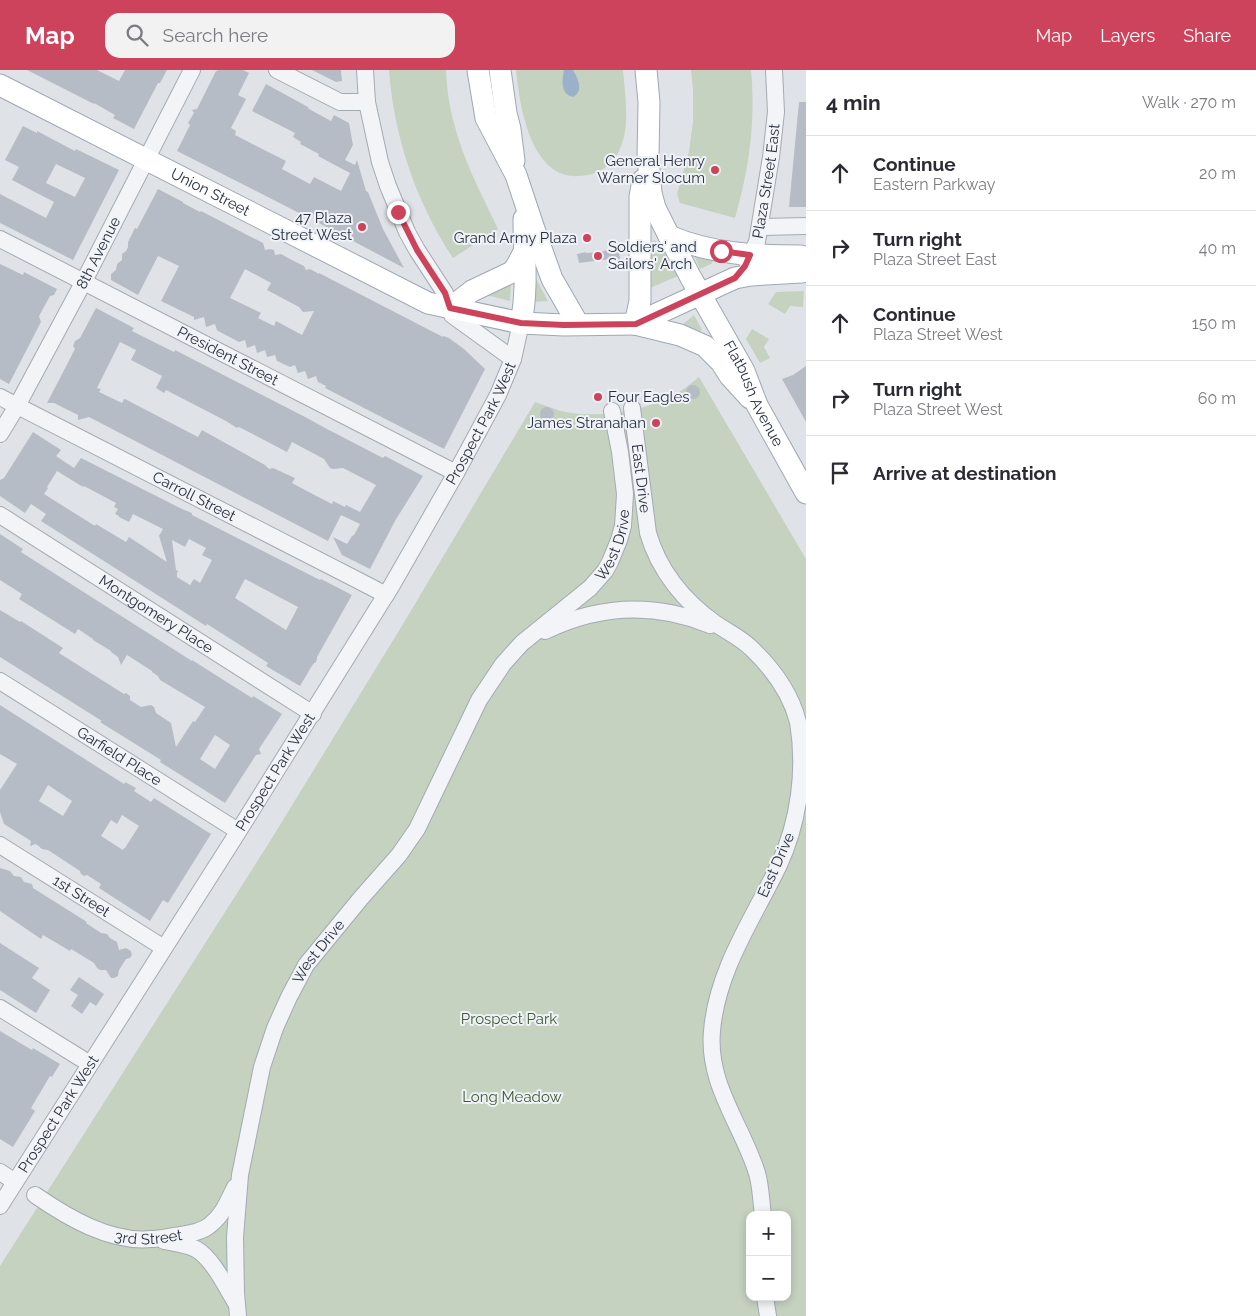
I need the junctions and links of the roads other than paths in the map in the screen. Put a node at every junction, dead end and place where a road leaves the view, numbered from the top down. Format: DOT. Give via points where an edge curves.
graph roads {
  1 [pos="192,70"];
  2 [pos="277,70"];
  3 [pos="365,70"];
  4 [pos="478,70"];
  5 [pos="500,70"];
  6 [pos="646,70"];
  7 [pos="778,71"];
  8 [pos="0,84"];
  9 [pos="367,102"];
  10 [pos="648,157"];
  11 [pos="146,160"];
  12 [pos="516,175"];
  13 [pos="524,200"];
  14 [pos="760,226"];
  15 [pos="806,226"];
  16 [pos="669,236"];
  17 [pos="0,239"];
  18 [pos="524,252"];
  19 [pos="750,255"];
  20 [pos="806,259"];
  21 [pos="806,270"];
  22 [pos="735,278"];
  23 [pos="84,281"];
  24 [pos="700,294"];
  25 [pos="450,308"];
  26 [pos="521,323"];
  27 [pos="578,324"];
  28 [pos="636,324"];
  29 [pos="513,358"];
  30 [pos="0,397"];
  31 [pos="757,405"];
  32 [pos="18,406"];
  33 [pos="632,408"];
  34 [pos="612,411"];
  35 [pos="0,434"];
  36 [pos="456,473"];
  37 [pos="806,494"];
  38 [pos="0,515"];
  39 [pos="386,595"];
  40 [pos="735,636"];
  41 [pos="522,643"];
  42 [pos="0,680"];
  43 [pos="312,714"];
  44 [pos="238,831"];
  45 [pos="0,844"];
  46 [pos="164,948"];
  47 [pos="0,1008"];
  48 [pos="90,1064"];
  49 [pos="0,1172"];
  50 [pos="240,1176"];
  51 [pos="15,1182"];
  52 [pos="34,1195"];
  53 [pos="0,1206"];
  54 [pos="762,1211"];
  55 [pos="150,1240"];
  56 [pos="766,1301"];
  57 [pos="238,1311"];
  58 [pos="768,1316"];
  1 -- 11 [label="street, 8th Avenue"];
  2 -- 9 [label="street" via="340,102"];
  3 -- 9 [label="street"];
  4 -- 12 [label="main road" via="486,118"];
  5 -- 12 [label="main road"];
  6 -- 10 [label="main road"];
  7 -- 14 [label="street, Plaza Street East" via="773,142"];
  8 -- 11 [label="main road, Union Street"];
  9 -- 25 [label="street" via="388,186 407,232 445,293"];
  10 -- 16 [label="main road" via="651,194"];
  10 -- 28 [label="main road" via="640,197 640,302"];
  11 -- 23 [label="street, 8th Avenue"];
  11 -- 25 [label="main road, Union Street" via="428,303"];
  12 -- 13 [label="main road"];
  13 -- 18 [label="main road"];
  13 -- 27 [label="main road" via="552,279"];
  14 -- 15 [label="street"];
  14 -- 19 [label="street, Plaza Street East"];
  16 -- 19 [label="main road" via="704,248"];
  16 -- 24 [label="main road"];
  17 -- 23 [label="street, President Street"];
  18 -- 25 [label="main road" via="512,272 472,291"];
  18 -- 26 [label="main road" via="524,313"];
  19 -- 20 [label="main road" via="801,256"];
  19 -- 22 [label="street, Plaza Street East"];
  21 -- 22 [label="main road"];
  22 -- 24 [label="main road"];
  23 -- 32 [label="street, 8th Avenue"];
  23 -- 36 [label="street, President Street"];
  24 -- 28 [label="main road"];
  24 -- 31 [label="main road, Flatbush Avenue" via="744,371"];
  25 -- 26 [label="main road, Union Street"];
  25 -- 29 [label="street" via="452,314"];
  26 -- 27 [label="main road, Union Street"];
  26 -- 29 [label="street, Prospect Park West"];
  27 -- 28 [label="main road, Union Street"];
  28 -- 31 [label="main road" via="680,335 705,346"];
  29 -- 36 [label="street, Prospect Park West" via="498,394"];
  30 -- 32 [label="street, Carroll Street"];
  31 -- 37 [label="main road, Flatbush Avenue"];
  32 -- 35 [label="street, 8th Avenue"];
  32 -- 39 [label="street, Carroll Street"];
  33 -- 40 [label="street, East Drive" via="652,548 662,568 688,599"];
  34 -- 41 [label="street, West Drive" via="625,494 623,526 615,552 605,571 590,588"];
  36 -- 39 [label="street, Prospect Park West"];
  38 -- 43 [label="street, Montgomery Place"];
  39 -- 43 [label="street, Prospect Park West"];
  40 -- 41 [label="street, West Drive" via="699,620 667,612 627,609 585,616"];
  40 -- 54 [label="street, East Drive" via="765,662 785,692 797,719 802,753 802,787 789,840 724,975 711,1035 718,1083 757,1172"];
  41 -- 50 [label="street, West Drive" via="503,664 479,700 417,829 306,965 275,1028 262,1067"];
  42 -- 44 [label="street, Garfield Place"];
  43 -- 44 [label="street, Prospect Park West"];
  44 -- 46 [label="street, Prospect Park West"];
  45 -- 46 [label="street, 1st Street"];
  46 -- 48 [label="street, Prospect Park West"];
  47 -- 48 [label="street"];
  48 -- 51 [label="street, Prospect Park West"];
  49 -- 51 [label="street"];
  50 -- 55 [label="street, 3rd Street" via="218,1219 209,1226 200,1231"];
  50 -- 57 [label="street, West Drive" via="235,1237"];
  51 -- 53 [label="street, Prospect Park West"];
  52 -- 55 [label="street, 3rd Street" via="63,1214 105,1233"];
  55 -- 57 [label="street, West Drive" via="182,1244 207,1257"];
  56 -- 58 [label="street"];
}
